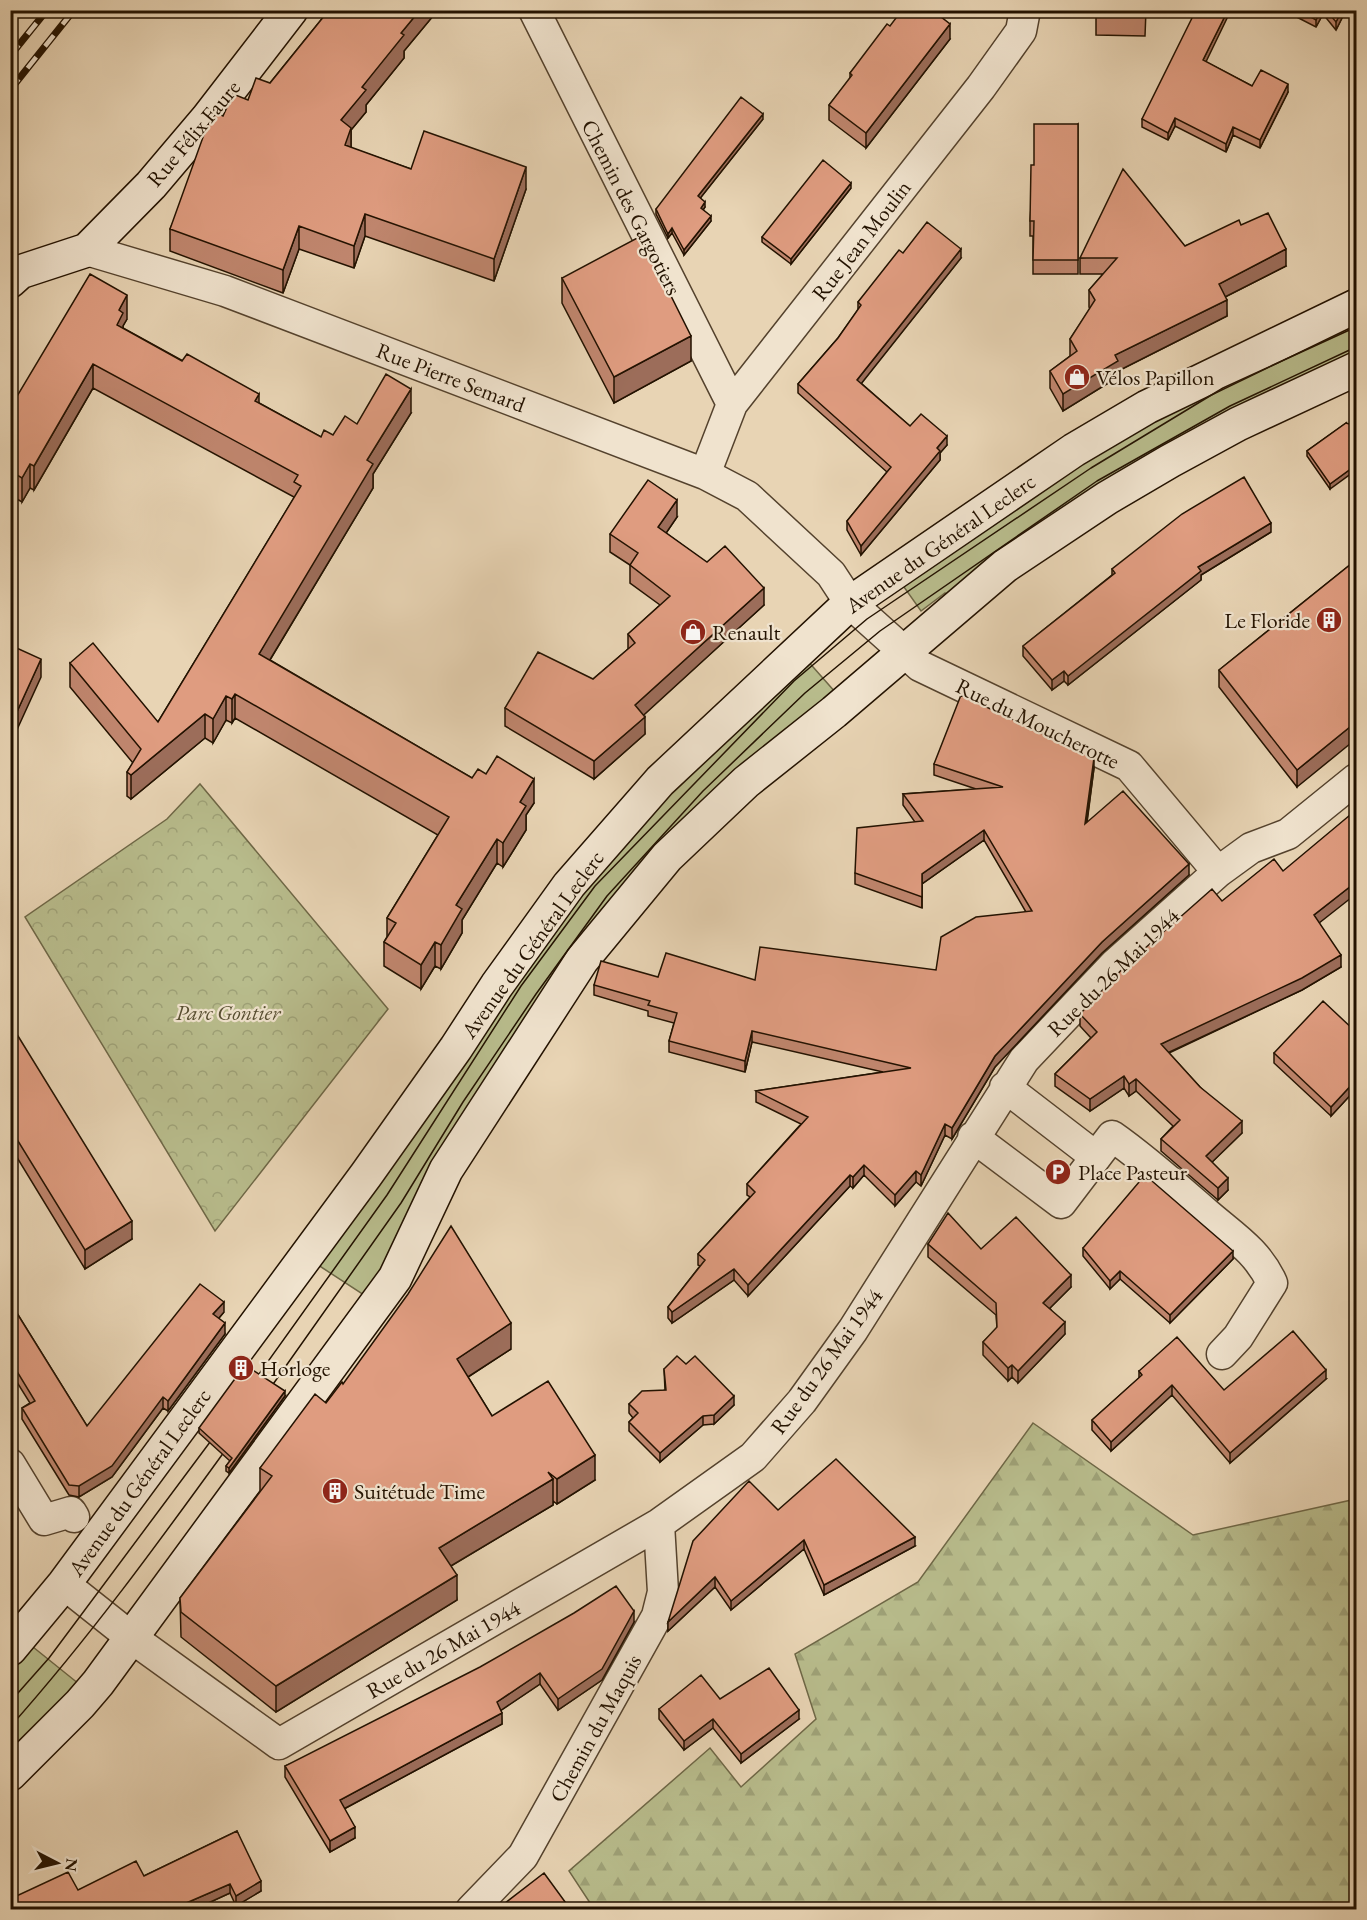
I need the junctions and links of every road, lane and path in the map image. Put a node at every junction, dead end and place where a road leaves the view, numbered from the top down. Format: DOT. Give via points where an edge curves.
graph roads {
  1 [pos="291,10"];
  2 [pos="534,10"];
  3 [pos="1025,10"];
  4 [pos="87,250"];
  5 [pos="10,281"];
  6 [pos="1356,306"];
  7 [pos="1356,369"];
  8 [pos="732,404"];
  9 [pos="705,474"];
  10 [pos="850,603"];
  11 [pos="912,659"];
  12 [pos="1356,779"];
  13 [pos="1218,873"];
  14 [pos="1005,1087"];
  15 [pos="973,1137"];
  16 [pos="1096,1157"];
  17 [pos="1222,1354"];
  18 [pos="10,1464"];
  19 [pos="74,1517"];
  20 [pos="659,1524"];
  21 [pos="64,1584"];
  22 [pos="132,1638"];
  23 [pos="10,1649"];
  24 [pos="10,1774"];
  25 [pos="471,1910"];
  1 -- 4 [label="main road, Rue Félix Faure" via="158,177"];
  2 -- 8 [label="street, Chemin des Gargotiers"];
  3 -- 8 [label="street, Rue Jean Moulin" via="1022,31 981,87"];
  4 -- 5 [label="main road" via="20,272"];
  4 -- 9 [label="street, Rue Pierre Semard" via="225,291"];
  6 -- 10 [label="main road, Avenue du Général Leclerc" via="1147,407 1074,450"];
  7 -- 11 [label="main road" via="1238,424 1107,498 1005,566"];
  8 -- 9 [label="street, Rue Jean Moulin"];
  9 -- 10 [label="street, Rue Pierre Semard" via="747,496 831,574"];
  10 -- 11 [label="street, Rue du Moucherotte"];
  10 -- 21 [label="main road, Avenue du Général Leclerc" via="660,781 569,885 366,1175"];
  11 -- 13 [label="street, Rue du Moucherotte" via="1129,766"];
  11 -- 22 [label="main road" via="746,782 675,849 582,960 446,1170 394,1278"];
  12 -- 13 [label="street, Rue du 26 Mai 1944" via="1288,834 1251,848"];
  13 -- 14 [label="street, Rue du 26 Mai 1944" via="1114,965 1024,1060"];
  14 -- 15 [label="street, Rue du 26 Mai 1944"];
  14 -- 16 [label="street"];
  15 -- 16 [label="street" via="1061,1203"];
  15 -- 20 [label="street, Rue du 26 Mai 1944" via="853,1330 802,1401 753,1457"];
  16 -- 17 [label="street" via="1112,1136 1263,1264 1272,1282 1259,1306"];
  18 -- 19 [label="street" via="44,1520 71,1512"];
  20 -- 22 [label="street, Rue du 26 Mai 1944" via="279,1744"];
  20 -- 25 [label="street, Chemin du Maquis" via="663,1592 657,1616 523,1856"];
  21 -- 22 [label="street, Rue du 26 Mai 1944"];
  21 -- 23 [label="main road, Avenue du Général Leclerc"];
  22 -- 24 [label="main road" via="80,1704"];
}
